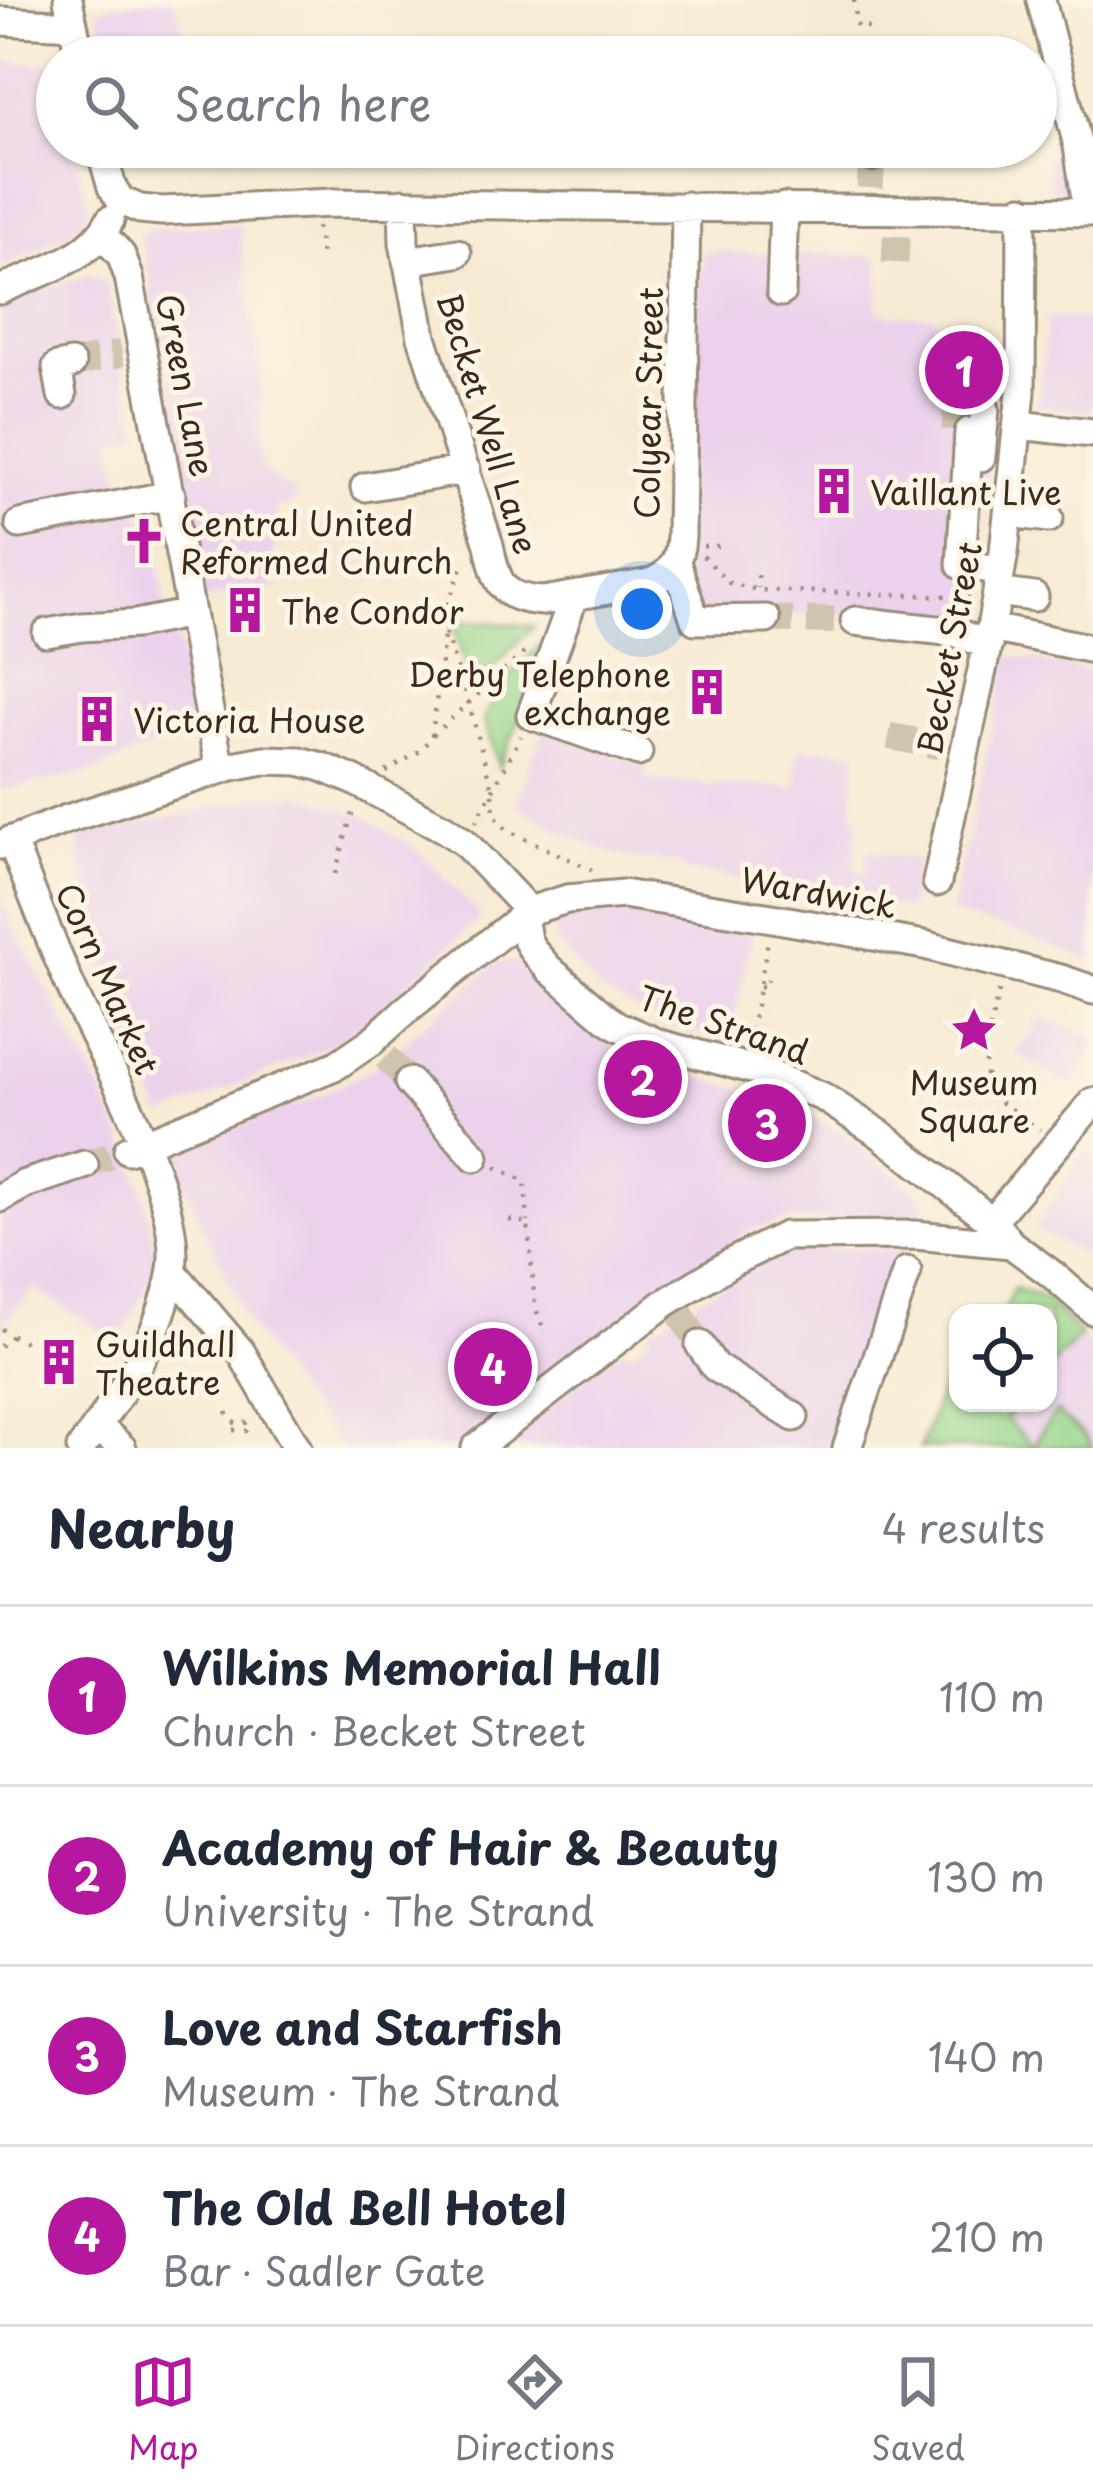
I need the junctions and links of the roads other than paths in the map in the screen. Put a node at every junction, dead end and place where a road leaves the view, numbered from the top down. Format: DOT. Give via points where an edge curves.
graph roads {
  1 [pos="1041,0"];
  2 [pos="71,12"];
  3 [pos="0,21"];
  4 [pos="1050,36"];
  5 [pos="1057,63"];
  6 [pos="106,168"];
  7 [pos="121,201"];
  8 [pos="403,203"];
  9 [pos="686,206"];
  10 [pos="784,207"];
  11 [pos="1022,209"];
  12 [pos="1090,212"];
  13 [pos="103,235"];
  14 [pos="457,253"];
  15 [pos="407,262"];
  16 [pos="0,290"];
  17 [pos="781,292"];
  18 [pos="71,364"];
  19 [pos="62,395"];
  20 [pos="990,419"];
  21 [pos="1093,434"];
  22 [pos="466,470"];
  23 [pos="365,487"];
  24 [pos="171,496"];
  25 [pos="1049,518"];
  26 [pos="20,524"];
  27 [pos="1007,527"];
  28 [pos="963,535"];
  29 [pos="676,562"];
  30 [pos="998,586"];
  31 [pos="574,596"];
  32 [pos="1034,597"];
  33 [pos="191,613"];
  34 [pos="766,619"];
  35 [pos="855,621"];
  36 [pos="47,633"];
  37 [pos="989,636"];
  38 [pos="1093,649"];
  39 [pos="638,752"];
  40 [pos="220,770"];
  41 [pos="5,842"];
  42 [pos="937,882"];
  43 [pos="529,911"];
  44 [pos="1093,990"];
  45 [pos="409,1082"];
  46 [pos="1093,1102"];
  47 [pos="136,1147"];
  48 [pos="475,1156"];
  49 [pos="84,1165"];
  50 [pos="0,1198"];
  51 [pos="992,1221"];
  52 [pos="1011,1244"];
  53 [pos="913,1248"];
  54 [pos="172,1271"];
  55 [pos="1093,1310"];
  56 [pos="700,1345"];
  57 [pos="794,1417"];
  58 [pos="90,1437"];
  59 [pos="290,1438"];
  60 [pos="122,1448"];
  61 [pos="476,1448"];
  62 [pos="847,1448"];
  1 -- 4 [label="street"];
  2 -- 3 [label="street"];
  5 -- 12 [label="street"];
  6 -- 7 [label="street"];
  7 -- 8 [label="street" via="162,211"];
  7 -- 13 [label="street"];
  8 -- 9 [label="street"];
  8 -- 15 [label="street, Becket Well Lane"];
  9 -- 10 [label="street"];
  9 -- 29 [label="street, Colyear Street"];
  10 -- 11 [label="street"];
  10 -- 17 [label="street"];
  11 -- 12 [label="street"];
  11 -- 20 [label="street, Becket Street"];
  13 -- 16 [label="street"];
  13 -- 24 [label="street, Green Lane" via="125,262 133,351"];
  14 -- 15 [label="street"];
  15 -- 22 [label="street, Becket Well Lane" via="422,337"];
  18 -- 19 [label="street" via="57,367"];
  20 -- 21 [label="street"];
  20 -- 27 [label="street, Becket Street"];
  20 -- 28 [label="street" via="966,493"];
  22 -- 23 [label="street"];
  22 -- 31 [label="street, Becket Well Lane" via="505,591 528,600"];
  24 -- 26 [label="street"];
  24 -- 33 [label="street, Green Lane"];
  25 -- 27 [label="street"];
  27 -- 28 [label="street"];
  27 -- 30 [label="street, Becket Street"];
  28 -- 30 [label="street" via="962,565"];
  29 -- 31 [label="street, Colyear Street" via="650,583"];
  29 -- 34 [label="street" via="695,620"];
  30 -- 32 [label="street"];
  30 -- 37 [label="street, Becket Street"];
  31 -- 39 [label="street" via="531,715"];
  33 -- 36 [label="street"];
  33 -- 40 [label="street, Green Lane"];
  35 -- 37 [label="street"];
  37 -- 38 [label="street"];
  37 -- 42 [label="street, Becket Street" via="952,748"];
  40 -- 41 [label="street"];
  40 -- 43 [label="street" via="299,761 364,785 464,842"];
  41 -- 47 [label="street, Corn Market"];
  43 -- 44 [label="street, Wardwick" via="567,899 632,896 902,941"];
  43 -- 47 [label="street" via="406,1010 379,1049"];
  43 -- 51 [label="street, The Strand" via="524,922 534,952 618,1026 823,1097"];
  45 -- 48 [label="street"];
  46 -- 51 [label="street"];
  47 -- 54 [label="street, Corn Market" via="155,1170"];
  49 -- 50 [label="street"];
  51 -- 52 [label="street, The Strand"];
  52 -- 53 [label="street"];
  52 -- 55 [label="street, The Strand"];
  53 -- 61 [label="street" via="785,1236 732,1262"];
  53 -- 62 [label="street"];
  54 -- 58 [label="street" via="136,1368"];
  54 -- 59 [label="street" via="241,1352"];
  56 -- 57 [label="street" via="715,1367"];
  58 -- 60 [label="street"];
}
